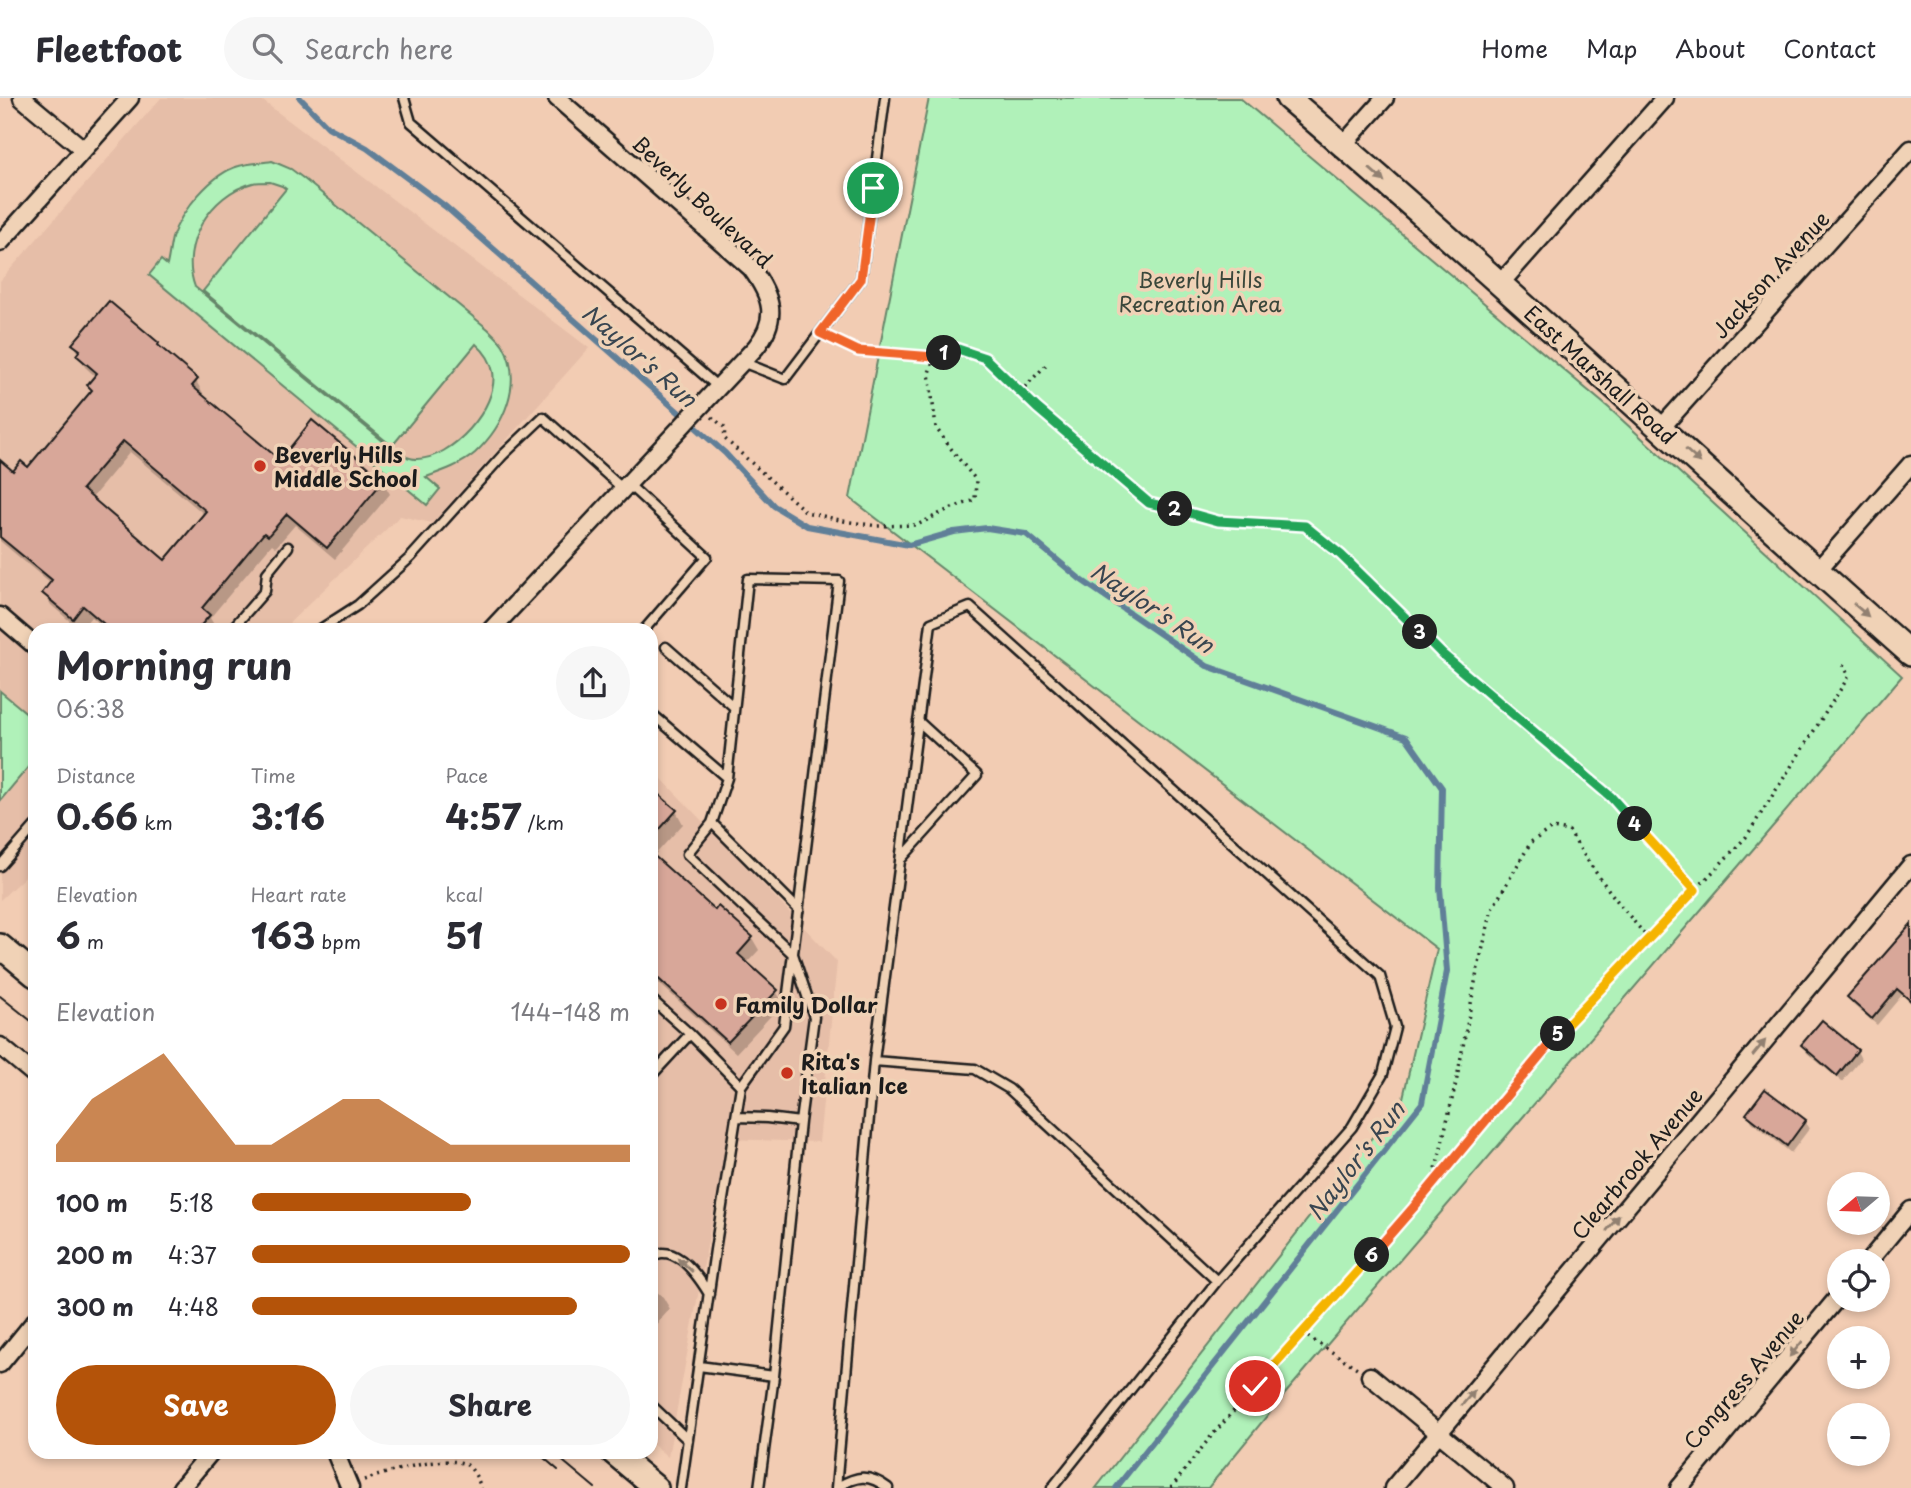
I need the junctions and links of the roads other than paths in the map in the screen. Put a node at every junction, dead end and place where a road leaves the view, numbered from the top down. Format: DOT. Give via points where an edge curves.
graph roads {
  1 [pos="22,98"];
  2 [pos="131,98"];
  3 [pos="404,98"];
  4 [pos="557,98"];
  5 [pos="885,98"];
  6 [pos="1288,98"];
  7 [pos="1385,98"];
  8 [pos="1665,98"];
  9 [pos="1343,145"];
  10 [pos="83,149"];
  11 [pos="1911,149"];
  12 [pos="0,243"];
  13 [pos="1500,284"];
  14 [pos="742,362"];
  15 [pos="718,387"];
  16 [pos="1661,428"];
  17 [pos="1911,464"];
  18 [pos="625,487"];
  19 [pos="288,547"];
  20 [pos="1817,571"];
  21 [pos="0,616"];
  22 [pos="237,623"];
  23 [pos="330,623"];
  24 [pos="498,623"];
  25 [pos="650,623"];
  26 [pos="28,640"];
  27 [pos="666,646"];
  28 [pos="1911,654"];
  29 [pos="734,707"];
  30 [pos="658,719"];
  31 [pos="918,721"];
  32 [pos="727,778"];
  33 [pos="712,823"];
  34 [pos="28,834"];
  35 [pos="900,860"];
  36 [pos="0,866"];
  37 [pos="1911,866"];
  38 [pos="799,910"];
  39 [pos="0,946"];
  40 [pos="793,954"];
  41 [pos="28,969"];
  42 [pos="658,1005"];
  43 [pos="690,1034"];
  44 [pos="0,1045"];
  45 [pos="874,1061"];
  46 [pos="658,1068"];
  47 [pos="28,1069"];
  48 [pos="741,1086"];
  49 [pos="737,1117"];
  50 [pos="800,1122"];
  51 [pos="1911,1210"];
  52 [pos="1879,1249"];
  53 [pos="658,1255"];
  54 [pos="1217,1281"];
  55 [pos="709,1294"];
  56 [pos="1827,1310"];
  57 [pos="28,1330"];
  58 [pos="0,1364"];
  59 [pos="699,1366"];
  60 [pos="774,1376"];
  61 [pos="1370,1376"];
  62 [pos="658,1412"];
  63 [pos="1439,1432"];
  64 [pos="688,1440"];
  65 [pos="205,1459"];
  66 [pos="338,1459"];
  67 [pos="621,1459"];
  68 [pos="349,1486"];
  69 [pos="836,1487"];
  70 [pos="181,1488"];
  71 [pos="656,1488"];
  72 [pos="681,1488"];
  73 [pos="759,1488"];
  74 [pos="888,1488"];
  75 [pos="1052,1488"];
  76 [pos="1393,1488"];
  77 [pos="1505,1488"];
  78 [pos="1679,1488"];
  1 -- 10 [label="street"];
  2 -- 10 [label="street"];
  3 -- 15 [label="lane" via="411,122"];
  4 -- 14 [label="street, Beverly Boulevard" via="751,268 763,285 771,321"];
  5 -- 14 [label="lane" via="861,279 785,379"];
  6 -- 9 [label="main road, East Marshall Road"];
  7 -- 9 [label="street"];
  8 -- 13 [label="street"];
  9 -- 13 [label="main road, East Marshall Road, one-way"];
  10 -- 12 [label="street"];
  11 -- 16 [label="street, Jackson Avenue"];
  13 -- 16 [label="main road, East Marshall Road"];
  14 -- 15 [label="street, Beverly Boulevard"];
  15 -- 18 [label="street, Beverly Boulevard"];
  16 -- 20 [label="main road, East Marshall Road, one-way"];
  17 -- 20 [label="street"];
  18 -- 23 [label="lane" via="543,417 411,557 358,606"];
  18 -- 24 [label="street, Beverly Boulevard"];
  18 -- 25 [label="lane" via="707,558"];
  19 -- 22 [label="lane" via="267,573 265,591"];
  20 -- 28 [label="main road, East Marshall Road, one-way"];
  21 -- 26 [label="street"];
  27 -- 29 [label="lane"];
  29 -- 32 [label="lane"];
  29 -- 38 [label="lane" via="748,579 839,581"];
  30 -- 32 [label="lane"];
  31 -- 35 [label="lane"];
  31 -- 35 [label="lane" via="977,775"];
  31 -- 54 [label="lane" via="931,623 970,607 1380,976 1395,1027 1383,1074 1352,1127"];
  32 -- 33 [label="lane"];
  33 -- 38 [label="lane"];
  33 -- 40 [label="lane" via="687,854"];
  34 -- 36 [label="lane"];
  35 -- 45 [label="lane"];
  63 -- 37 [label="street, Clearbrook Avenue, one-way"];
  38 -- 40 [label="lane"];
  39 -- 41 [label="main road"];
  40 -- 48 [label="lane" via="784,1026"];
  40 -- 50 [label="lane" via="814,1017"];
  42 -- 43 [label="lane"];
  43 -- 46 [label="lane"];
  43 -- 48 [label="lane"];
  44 -- 47 [label="street"];
  45 -- 54 [label="lane" via="975,1069 1009,1088"];
  45 -- 69 [label="lane"];
  48 -- 49 [label="lane"];
  49 -- 50 [label="lane"];
  49 -- 55 [label="lane"];
  50 -- 60 [label="lane"];
  51 -- 52 [label="street"];
  55 -- 53 [label="lane, one-way" via="683,1262"];
  54 -- 75 [label="lane"];
  55 -- 59 [label="lane"];
  56 -- 78 [label="street, Congress Avenue, one-way"];
  57 -- 58 [label="street"];
  59 -- 60 [label="lane"];
  59 -- 64 [label="lane"];
  60 -- 73 [label="lane"];
  61 -- 63 [label="street"];
  62 -- 64 [label="lane"];
  63 -- 76 [label="street, Clearbrook Avenue"];
  63 -- 77 [label="street"];
  64 -- 72 [label="lane"];
  65 -- 70 [label="street"];
  66 -- 68 [label="street"];
  67 -- 71 [label="main road"];
  69 -- 74 [label="lane" via="863,1476"];
}
